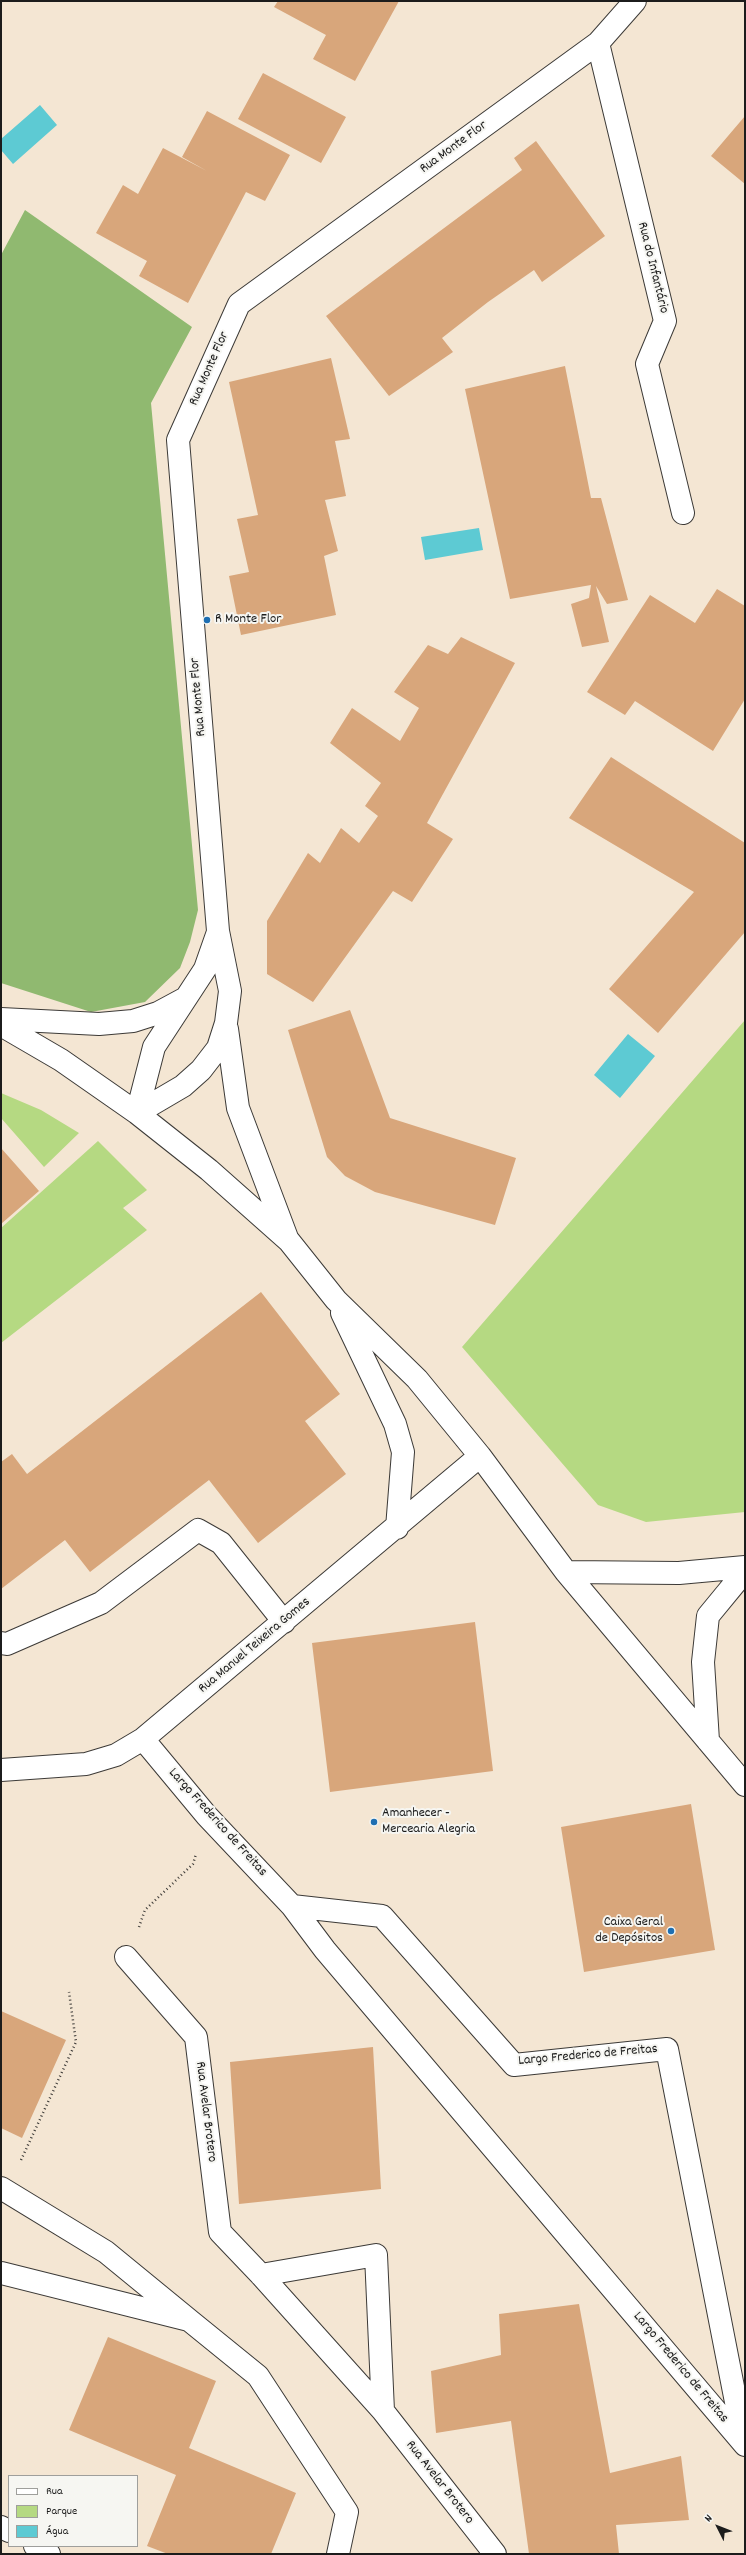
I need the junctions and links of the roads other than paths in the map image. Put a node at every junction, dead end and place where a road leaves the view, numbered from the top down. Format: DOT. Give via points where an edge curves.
graph roads {
  1 [pos="636,1"];
  2 [pos="598,43"];
  3 [pos="683,513"];
  4 [pos="218,931"];
  5 [pos="187,998"];
  6 [pos="1,1019"];
  7 [pos="226,1023"];
  8 [pos="1,1025"];
  9 [pos="137,1113"];
  10 [pos="289,1241"];
  11 [pos="336,1300"];
  12 [pos="480,1456"];
  13 [pos="397,1528"];
  14 [pos="745,1567"];
  15 [pos="745,1571"];
  16 [pos="566,1572"];
  17 [pos="284,1622"];
  18 [pos="1,1644"];
  19 [pos="143,1739"];
  20 [pos="708,1741"];
  21 [pos="1,1770"];
  22 [pos="745,1785"];
  23 [pos="292,1906"];
  24 [pos="126,1958"];
  25 [pos="4,2189"];
  26 [pos="1,2273"];
  27 [pos="262,2275"];
  28 [pos="190,2320"];
  29 [pos="383,2411"];
  30 [pos="745,2444"];
  31 [pos="37,2547"];
  32 [pos="49,2554"];
  33 [pos="338,2554"];
  34 [pos="495,2554"];
  1 -- 2 [label="street, Rua Monte Flor"];
  2 -- 3 [label="street, Rua do Infantário" via="665,321 647,364"];
  2 -- 4 [label="street, Rua Monte Flor" via="239,304 178,440"];
  4 -- 5 [label="street" via="205,968"];
  4 -- 7 [label="street, Rua Monte Flor" via="230,991"];
  5 -- 6 [label="street" via="158,1013 132,1021 99,1024"];
  5 -- 9 [label="street" via="154,1047"];
  7 -- 9 [label="street" via="218,1048 201,1070 183,1086"];
  7 -- 10 [label="street" via="238,1108"];
  8 -- 9 [label="street" via="61,1060"];
  9 -- 10 [label="street" via="209,1170"];
  10 -- 11 [label="street"];
  11 -- 12 [label="street" via="417,1379"];
  11 -- 13 [label="street" via="395,1424 403,1452"];
  12 -- 13 [label="street, Rua Manuel Teixeira Gomes"];
  12 -- 16 [label="street"];
  13 -- 17 [label="street, Rua Manuel Teixeira Gomes"];
  14 -- 16 [label="street" via="679,1573"];
  15 -- 20 [label="street" via="708,1616 703,1662"];
  16 -- 20 [label="street"];
  17 -- 18 [label="street" via="221,1543 198,1530 101,1603 7,1644"];
  17 -- 19 [label="street, Rua Manuel Teixeira Gomes"];
  19 -- 21 [label="street, Rua Manuel Teixeira Gomes" via="116,1755 86,1764"];
  19 -- 23 [label="street, Largo Frederico de Freitas" via="207,1816"];
  20 -- 22 [label="street"];
  23 -- 30 [label="street, Largo Frederico de Freitas" via="325,1950"];
  23 -- 30 [label="street, Largo Frederico de Freitas" via="382,1916 514,2065 667,2048"];
  24 -- 27 [label="street, Rua Avelar Brotero" via="196,2037 220,2232"];
  25 -- 28 [label="street" via="106,2252"];
  26 -- 28 [label="street"];
  27 -- 29 [label="street, Rua Avelar Brotero"];
  27 -- 29 [label="street" via="376,2255"];
  28 -- 33 [label="street" via="258,2376 347,2512"];
  29 -- 34 [label="street, Rua Avelar Brotero"];
  31 -- 32 [label="street"];
}
